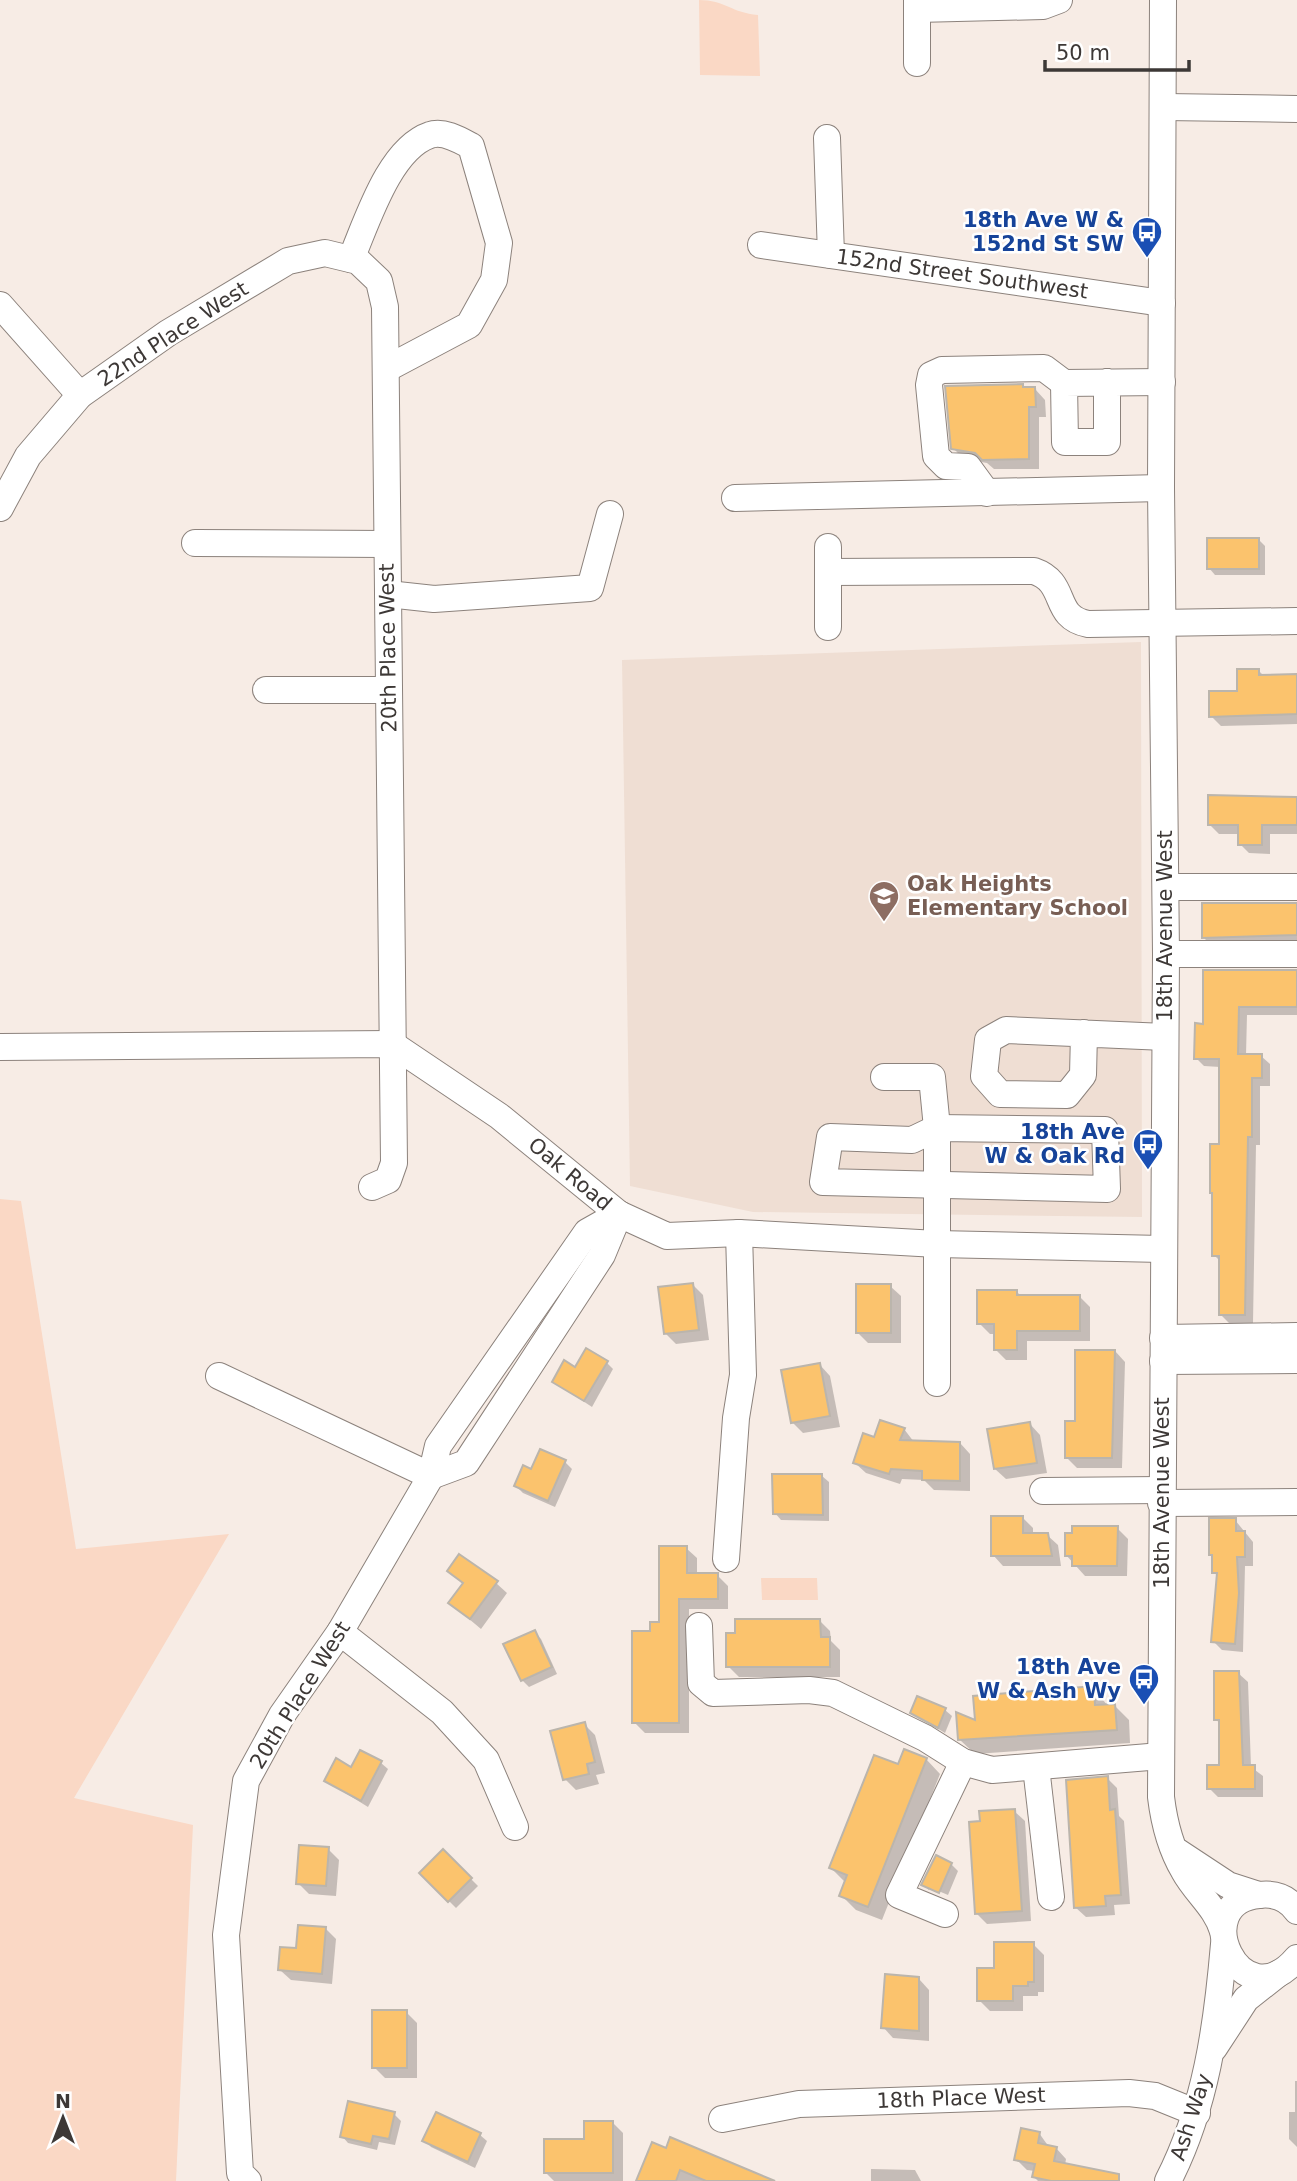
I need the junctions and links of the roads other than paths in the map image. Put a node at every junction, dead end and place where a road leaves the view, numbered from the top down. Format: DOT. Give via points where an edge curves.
graph roads {
  1 [pos="1059,0"];
  2 [pos="1163,0"];
  3 [pos="917,4"];
  4 [pos="917,63"];
  5 [pos="1165,107"];
  6 [pos="1297,109"];
  7 [pos="827,138"];
  8 [pos="761,245"];
  9 [pos="831,255"];
  10 [pos="354,260"];
  11 [pos="1163,303"];
  12 [pos="0,305"];
  13 [pos="386,369"];
  14 [pos="1107,382"];
  15 [pos="1162,382"];
  16 [pos="1064,383"];
  17 [pos="80,395"];
  18 [pos="1161,488"];
  19 [pos="987,493"];
  20 [pos="735,498"];
  21 [pos="0,508"];
  22 [pos="610,514"];
  23 [pos="195,543"];
  24 [pos="387,544"];
  25 [pos="388,594"];
  26 [pos="1297,621"];
  27 [pos="1162,622"];
  28 [pos="828,627"];
  29 [pos="266,690"];
  30 [pos="389,690"];
  31 [pos="1166,887"];
  32 [pos="1297,887"];
  33 [pos="1166,954"];
  34 [pos="1297,954"];
  35 [pos="1084,1033"];
  36 [pos="1165,1037"];
  37 [pos="392,1044"];
  38 [pos="0,1047"];
  39 [pos="884,1077"];
  40 [pos="1042,1094"];
  41 [pos="937,1128"];
  42 [pos="1041,1129"];
  43 [pos="372,1187"];
  44 [pos="938,1187"];
  45 [pos="619,1214"];
  46 [pos="739,1233"];
  47 [pos="937,1244"];
  48 [pos="1163,1249"];
  49 [pos="1297,1336"];
  50 [pos="1163,1349"];
  51 [pos="1297,1360"];
  52 [pos="219,1376"];
  53 [pos="937,1383"];
  54 [pos="431,1476"];
  55 [pos="1043,1491"];
  56 [pos="1161,1497"];
  57 [pos="1297,1502"];
  58 [pos="726,1559"];
  59 [pos="699,1626"];
  60 [pos="340,1632"];
  61 [pos="1161,1756"];
  62 [pos="962,1762"];
  63 [pos="1036,1767"];
  64 [pos="515,1827"];
  65 [pos="1176,1851"];
  66 [pos="1051,1898"];
  67 [pos="1284,1899"];
  68 [pos="945,1914"];
  69 [pos="1223,1938"];
  70 [pos="1288,1966"];
  71 [pos="1212,2052"];
  72 [pos="1197,2113"];
  73 [pos="722,2119"];
  74 [pos="248,2181"];
  75 [pos="1168,2181"];
  1 -- 3 [label="street" via="1043,6"];
  2 -- 5 [label="street, 18th Avenue West"];
  3 -- 4 [label="street"];
  5 -- 6 [label="street"];
  5 -- 11 [label="street, 18th Avenue West"];
  7 -- 9 [label="street"];
  8 -- 9 [label="street, 152nd Street Southwest"];
  9 -- 11 [label="street, 152nd Street Southwest"];
  10 -- 13 [label="street, 20th Place West" via="379,281 385,307"];
  10 -- 13 [label="street" via="384,181 398,158 431,134 452,136 471,146 499,243 494,280 470,326"];
  10 -- 17 [label="street, 22nd Place West" via="325,253 288,261 168,332"];
  11 -- 15 [label="street, 18th Avenue West"];
  12 -- 17 [label="street"];
  13 -- 24 [label="street, 20th Place West"];
  14 -- 15 [label="street"];
  14 -- 16 [label="street"];
  14 -- 16 [label="street" via="1107,442 1065,442"];
  15 -- 18 [label="street, 18th Avenue West"];
  16 -- 19 [label="street" via="1044,368 942,370 931,375 936,456 946,466 968,467"];
  17 -- 21 [label="street, 22nd Place West" via="28,456"];
  18 -- 19 [label="street"];
  18 -- 27 [label="street, 18th Avenue West"];
  19 -- 20 [label="street"];
  22 -- 25 [label="street" via="590,588 435,599"];
  23 -- 24 [label="street"];
  24 -- 25 [label="street, 20th Place West"];
  25 -- 30 [label="street, 20th Place West"];
  26 -- 27 [label="street"];
  27 -- 28 [label="street" via="1076,622 1062,606 1053,581 1034,571 828,559"];
  27 -- 31 [label="street, 18th Avenue West"];
  29 -- 30 [label="street"];
  30 -- 37 [label="street, 20th Place West"];
  31 -- 32 [label="street"];
  31 -- 33 [label="street, 18th Avenue West"];
  33 -- 34 [label="street"];
  33 -- 36 [label="street, 18th Avenue West"];
  35 -- 36 [label="street"];
  35 -- 40 [label="street" via="1083,1075 1067,1095"];
  35 -- 40 [label="street" via="1006,1030 988,1040 984,1076 999,1094"];
  36 -- 48 [label="street, 18th Avenue West"];
  37 -- 38 [label="street"];
  37 -- 43 [label="street, 20th Place West" via="394,1163 388,1180"];
  37 -- 45 [label="street, Oak Road" via="499,1116"];
  39 -- 41 [label="street" via="932,1077"];
  40 -- 42 [label="street"];
  41 -- 42 [label="street"];
  41 -- 44 [label="street"];
  41 -- 44 [label="street" via="912,1140 830,1137 823,1182"];
  42 -- 44 [label="street" via="1105,1130 1107,1189"];
  44 -- 47 [label="street"];
  45 -- 46 [label="street, Oak Road" via="667,1236"];
  45 -- 54 [label="street, 20th Place West" via="587,1232 438,1446"];
  46 -- 47 [label="street, Oak Road"];
  46 -- 58 [label="street" via="743,1375"];
  47 -- 48 [label="street, Oak Road"];
  47 -- 53 [label="street"];
  48 -- 50 [label="street, 18th Avenue West"];
  49 -- 50 [label="street"];
  50 -- 51 [label="street"];
  50 -- 56 [label="street, 18th Avenue West"];
  52 -- 54 [label="street"];
  54 -- 60 [label="street, 20th Place West"];
  55 -- 56 [label="street"];
  56 -- 57 [label="street"];
  56 -- 61 [label="street, 18th Avenue West"];
  59 -- 62 [label="street" via="701,1683 713,1693 833,1693 925,1738"];
  60 -- 64 [label="street" via="442,1712 486,1760"];
  60 -- 74 [label="street, 20th Place West" via="282,1715 246,1781 226,1935 240,2173"];
  61 -- 63 [label="street"];
  61 -- 65 [label="street, 18th Avenue West" via="1163,1813"];
  62 -- 63 [label="street" via="992,1770"];
  62 -- 68 [label="street" via="899,1895"];
  63 -- 66 [label="street"];
  65 -- 67 [label="street" via="1228,1885"];
  65 -- 69 [label="street, 18th Avenue West" via="1184,1871 1216,1913"];
  67 -- 69 [label="street" via="1246,1898 1235,1906"];
  69 -- 70 [label="street, 18th Avenue West" via="1242,1971 1265,1976"];
  69 -- 71 [label="street, Ash Way"];
  70 -- 71 [label="street, Ash Way" via="1246,1998"];
  71 -- 72 [label="street, Ash Way"];
  72 -- 73 [label="street, 18th Place West" via="1155,2095 1129,2093 799,2104"];
  72 -- 75 [label="street, Ash Way"];
}
